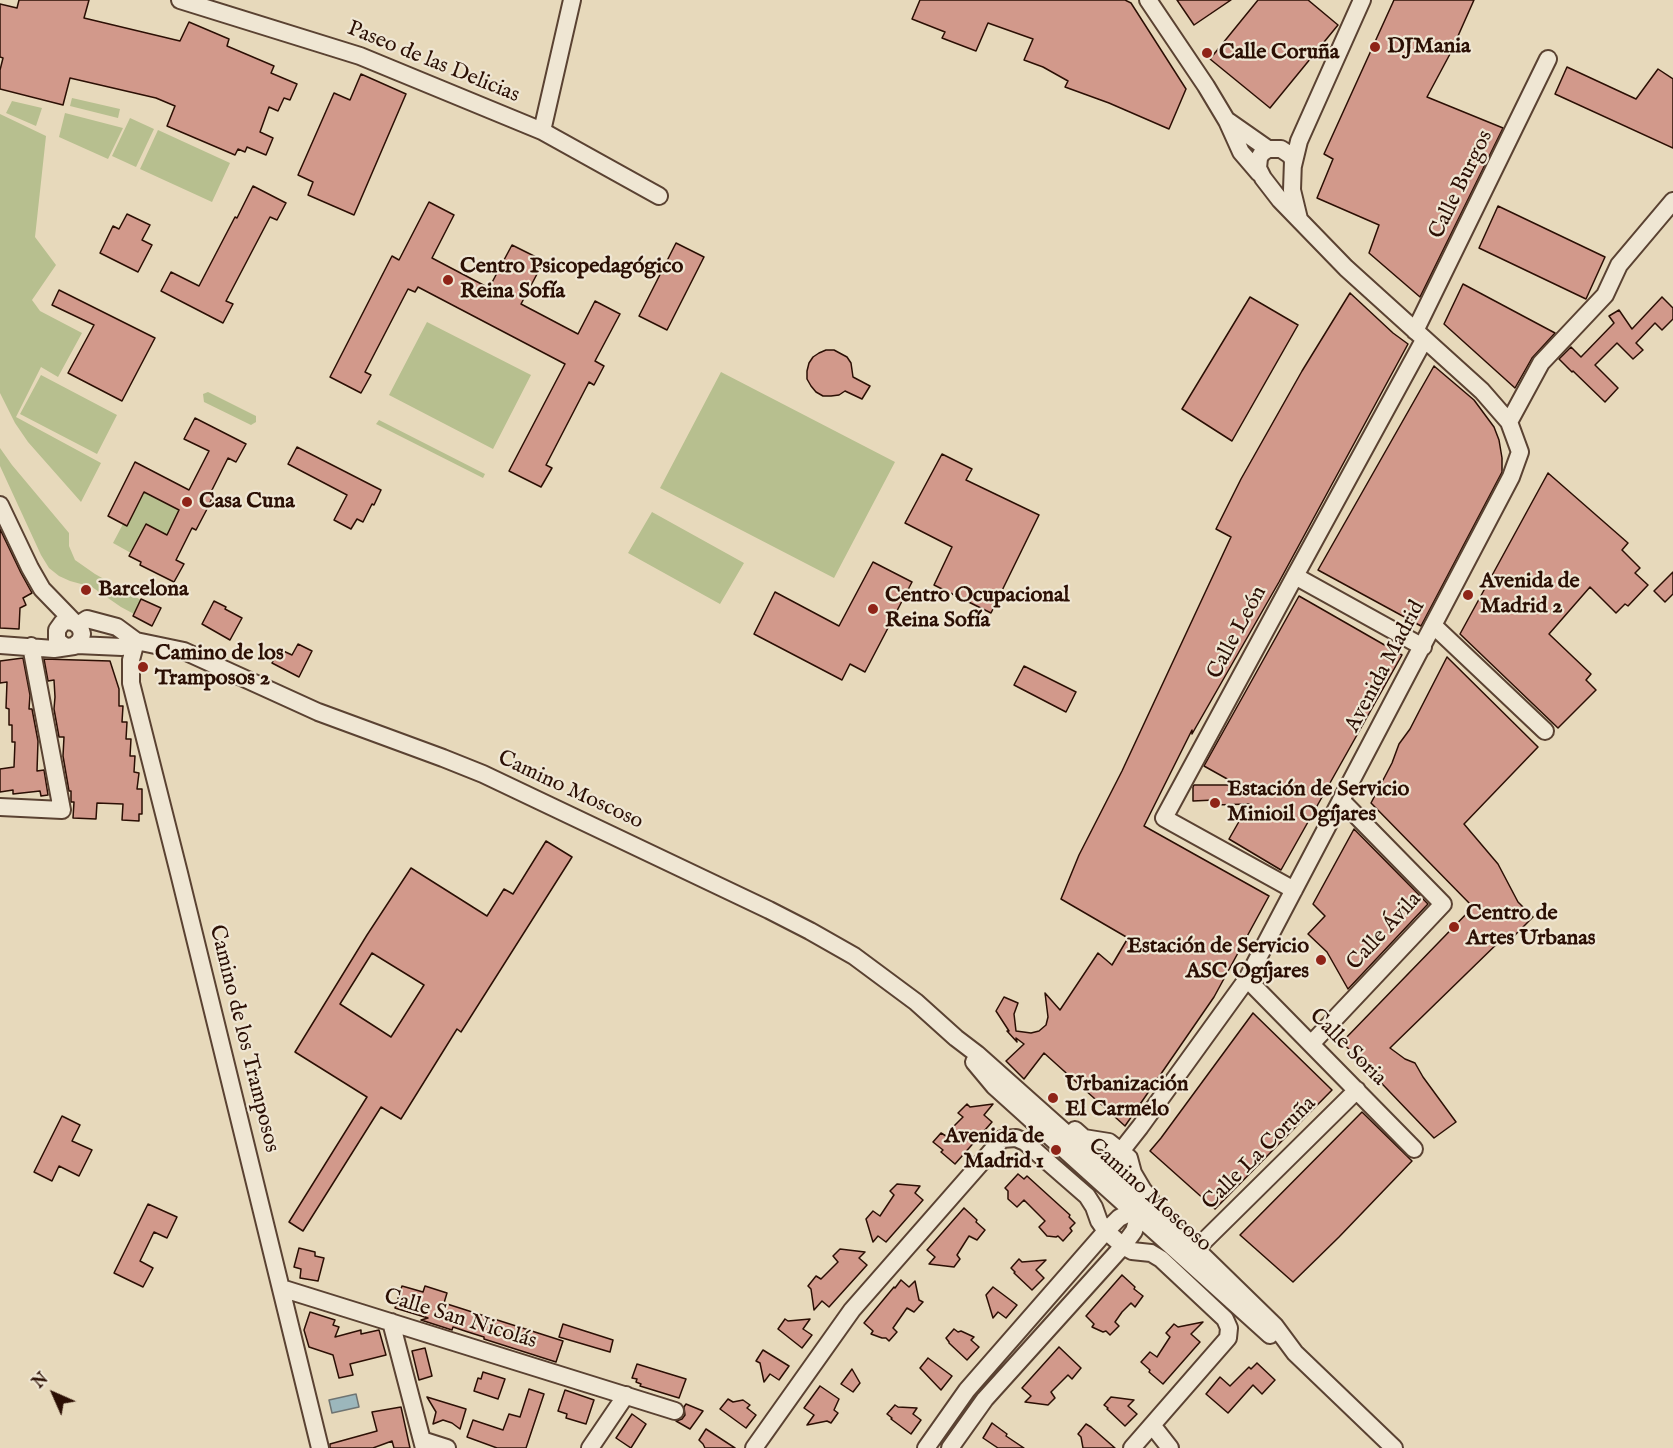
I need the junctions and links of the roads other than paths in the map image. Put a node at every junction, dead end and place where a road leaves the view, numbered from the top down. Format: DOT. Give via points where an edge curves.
graph roads {
  1 [pos="180,0"];
  2 [pos="572,0"];
  3 [pos="1148,0"];
  4 [pos="1362,0"];
  5 [pos="1548,59"];
  6 [pos="1311,112"];
  7 [pos="1227,121"];
  8 [pos="542,131"];
  9 [pos="1270,149"];
  10 [pos="1293,168"];
  11 [pos="1261,175"];
  12 [pos="659,196"];
  13 [pos="1673,201"];
  14 [pos="1299,219"];
  15 [pos="1420,336"];
  16 [pos="1509,422"];
  17 [pos="0,506"];
  18 [pos="1295,576"];
  19 [pos="76,623"];
  20 [pos="1433,625"];
  21 [pos="136,641"];
  22 [pos="66,642"];
  23 [pos="0,645"];
  24 [pos="31,646"];
  25 [pos="1423,647"];
  26 [pos="1545,731"];
  27 [pos="1341,800"];
  28 [pos="0,807"];
  29 [pos="1294,890"];
  30 [pos="1247,979"];
  31 [pos="956,1038"];
  32 [pos="1311,1044"];
  33 [pos="1357,1090"];
  34 [pos="1042,1110"];
  35 [pos="1042,1129"];
  36 [pos="1414,1149"];
  37 [pos="1121,1152"];
  38 [pos="1107,1169"];
  39 [pos="1124,1194"];
  40 [pos="1136,1213"];
  41 [pos="1106,1231"];
  42 [pos="1123,1246"];
  43 [pos="1196,1249"];
  44 [pos="1220,1272"];
  45 [pos="281,1288"];
  46 [pos="391,1322"];
  47 [pos="1295,1353"];
  48 [pos="626,1395"];
  49 [pos="675,1411"];
  50 [pos="1152,1425"];
  51 [pos="423,1444"];
  52 [pos="320,1448"];
  53 [pos="447,1448"];
  54 [pos="590,1448"];
  55 [pos="754,1448"];
  56 [pos="926,1448"];
  57 [pos="950,1448"];
  58 [pos="1132,1448"];
  59 [pos="1170,1448"];
  60 [pos="1394,1448"];
  1 -- 8 [label="street, Paseo de las Delicias" via="360,56"];
  2 -- 8 [label="street"];
  3 -- 7 [label="street"];
  4 -- 6 [label="street"];
  5 -- 15 [label="street, Calle Burgos"];
  6 -- 9 [label="street" via="1291,136"];
  6 -- 10 [label="street"];
  7 -- 9 [label="street"];
  7 -- 11 [label="street" via="1241,153"];
  8 -- 12 [label="street, Paseo de las Delicias"];
  9 -- 10 [label="street" via="1286,151"];
  9 -- 11 [label="street" via="1259,158"];
  10 -- 11 [label="street" via="1281,183"];
  10 -- 14 [label="street" via="1292,190"];
  11 -- 14 [label="street, Avenida Madrid"];
  13 -- 16 [label="street" via="1619,265 1605,295 1541,363"];
  14 -- 15 [label="street, Avenida Madrid"];
  15 -- 16 [label="street, Avenida Madrid" via="1482,391"];
  15 -- 18 [label="street, Calle León"];
  16 -- 20 [label="street, Avenida Madrid" via="1520,452 1511,477"];
  17 -- 19 [label="street" via="42,589"];
  18 -- 25 [label="street"];
  18 -- 29 [label="street, Calle León" via="1164,818"];
  19 -- 21 [label="street, Camino Moscoso" via="87,619 117,627"];
  19 -- 22 [label="street" via="82,634 80,641"];
  19 -- 22 [label="street" via="66,621 58,628"];
  20 -- 25 [label="street, Avenida Madrid"];
  20 -- 26 [label="street"];
  21 -- 22 [label="street, Camino Moscoso" via="122,647"];
  21 -- 31 [label="street, Camino Moscoso" via="184,651 318,712 483,774 769,910 854,957 916,1002"];
  21 -- 45 [label="street, Camino de los Tramposos" via="131,682"];
  22 -- 24 [label="street, Camino Moscoso" via="54,649"];
  23 -- 24 [label="street, Camino Moscoso"];
  24 -- 28 [label="street" via="62,810"];
  25 -- 27 [label="street, Avenida Madrid"];
  27 -- 29 [label="street, Avenida Madrid"];
  27 -- 32 [label="street, Calle Ávila" via="1443,904"];
  29 -- 30 [label="street, Avenida Madrid"];
  30 -- 32 [label="street, Calle Soria"];
  30 -- 37 [label="street, Avenida Madrid"];
  31 -- 34 [label="street, Camino Moscoso"];
  31 -- 35 [label="street, Camino Moscoso" via="994,1086"];
  32 -- 33 [label="street, Calle Soria"];
  33 -- 36 [label="street, Calle Soria"];
  33 -- 43 [label="street, Calle La Coruña"];
  34 -- 37 [label="street" via="1060,1116 1084,1138 1108,1142"];
  34 -- 38 [label="street, Camino Moscoso"];
  35 -- 38 [label="street" via="1054,1130 1091,1164"];
  35 -- 39 [label="street, Camino Moscoso"];
  37 -- 38 [label="street, Avenida Madrid"];
  37 -- 43 [label="street" via="1129,1158 1143,1190 1192,1236"];
  38 -- 39 [label="street, Camino Moscoso"];
  39 -- 40 [label="street"];
  39 -- 43 [label="street, Camino Moscoso"];
  40 -- 41 [label="street" via="1119,1218"];
  40 -- 42 [label="street" via="1134,1231"];
  40 -- 44 [label="street" via="1152,1218 1202,1266"];
  40 -- 47 [label="street, Camino Moscoso" via="1273,1338"];
  41 -- 42 [label="street"];
  41 -- 55 [label="street" via="1087,1196 1025,1142 1002,1138 852,1310"];
  41 -- 56 [label="street" via="967,1390"];
  42 -- 50 [label="street" via="1161,1258 1225,1319 1229,1328 1228,1338"];
  42 -- 57 [label="street" via="985,1399"];
  43 -- 44 [label="street, Camino Moscoso"];
  44 -- 47 [label="street, Camino Moscoso" via="1275,1326"];
  45 -- 46 [label="street, Calle San Nicolás"];
  45 -- 52 [label="street, Camino de los Tramposos"];
  46 -- 48 [label="street, Calle San Nicolás"];
  46 -- 51 [label="street"];
  47 -- 60 [label="street, Camino Moscoso"];
  48 -- 49 [label="street, Calle San Nicolás"];
  48 -- 54 [label="street"];
  50 -- 58 [label="street"];
  50 -- 59 [label="street"];
  51 -- 53 [label="street"];
}
